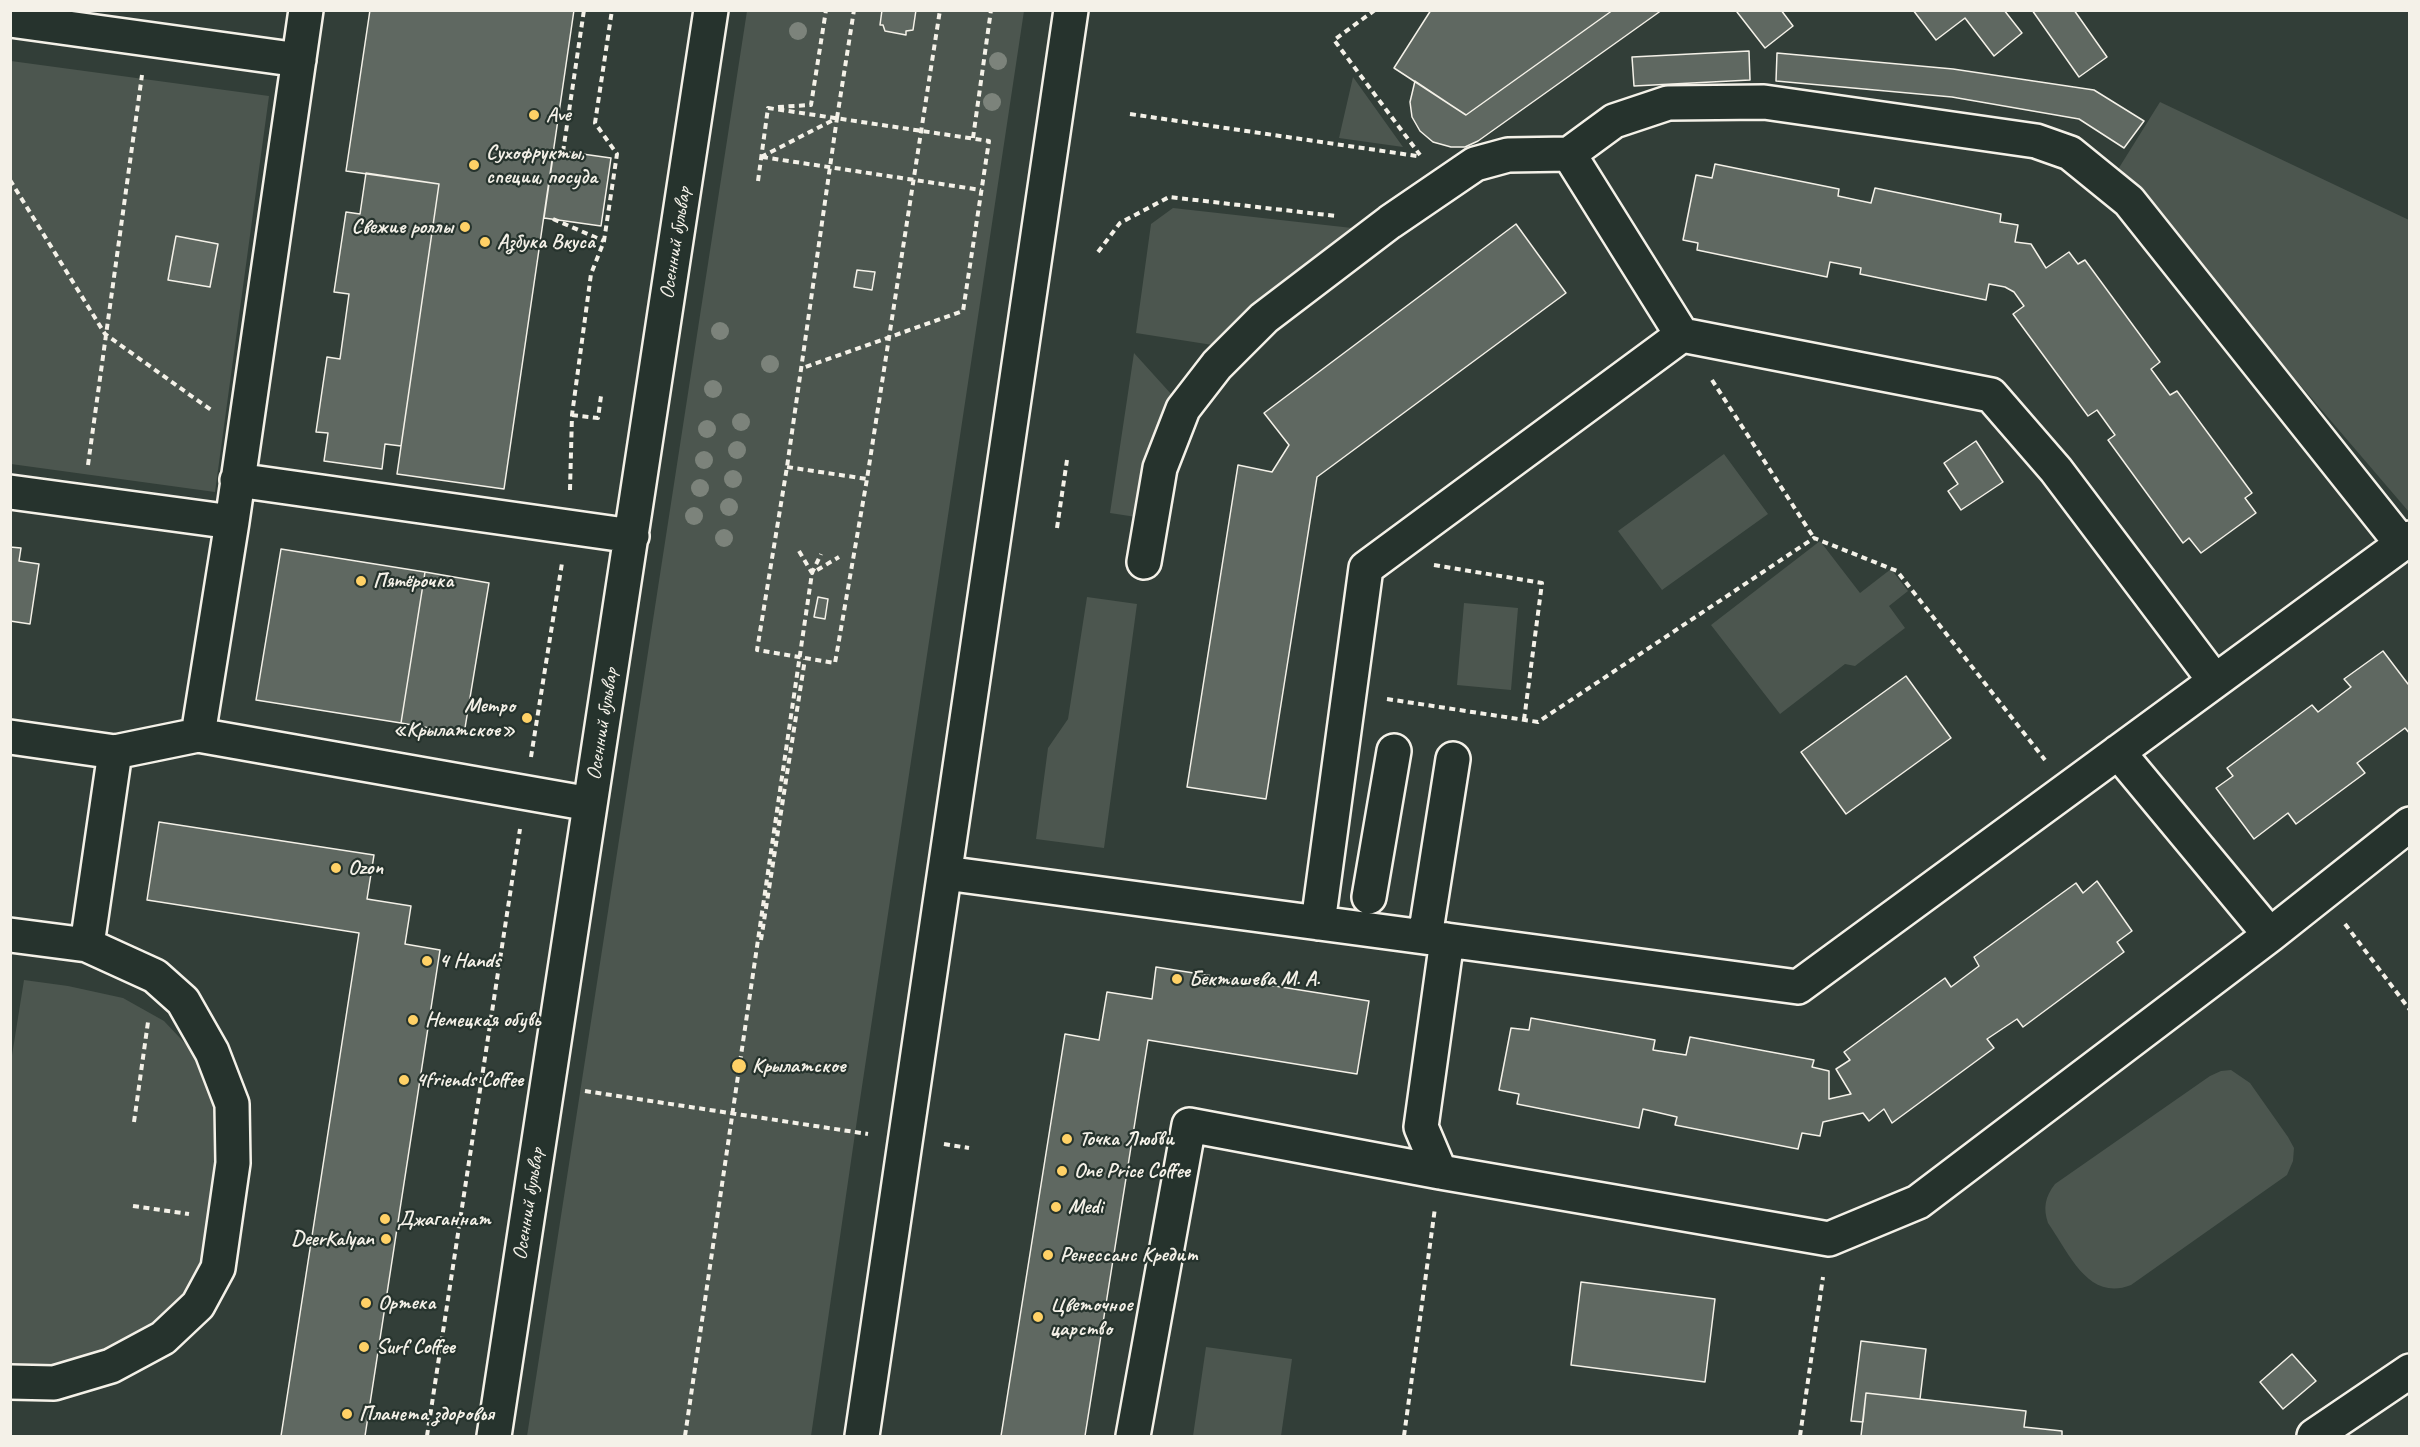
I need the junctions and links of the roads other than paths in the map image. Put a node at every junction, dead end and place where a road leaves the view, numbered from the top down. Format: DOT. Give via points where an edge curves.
graph roads {
  1 [pos="306,10"];
  2 [pos="711,10"];
  3 [pos="1071,10"];
  4 [pos="10,20"];
  5 [pos="299,60"];
  6 [pos="1569,154"];
  7 [pos="1682,335"];
  8 [pos="237,480"];
  9 [pos="10,492"];
  10 [pos="232,522"];
  11 [pos="632,536"];
  12 [pos="2406,541"];
  13 [pos="1144,562"];
  14 [pos="2215,681"];
  15 [pos="198,735"];
  16 [pos="10,737"];
  17 [pos="1394,751"];
  18 [pos="115,752"];
  19 [pos="2118,752"];
  20 [pos="1453,759"];
  21 [pos="590,804"];
  22 [pos="2409,824"];
  23 [pos="1330,832"];
  24 [pos="1379,839"];
  25 [pos="945,873"];
  26 [pos="1369,897"];
  27 [pos="1318,923"];
  28 [pos="10,935"];
  29 [pos="2270,935"];
  30 [pos="1436,939"];
  31 [pos="87,945"];
  32 [pos="1440,1172"];
  33 [pos="2409,1371"];
  34 [pos="10,1382"];
  35 [pos="494,1437"];
  36 [pos="862,1437"];
  37 [pos="1133,1437"];
  38 [pos="2314,1437"];
  1 -- 5 [label="street"];
  2 -- 11 [label="street, Осенний бульвар"];
  3 -- 25 [label="street"];
  4 -- 5 [label="street"];
  5 -- 8 [label="street"];
  6 -- 7 [label="street"];
  6 -- 12 [label="street" via="1614,121 1668,103 1764,102 2036,141 2070,153 2129,201"];
  6 -- 13 [label="street" via="1508,155 1475,164 1390,222 1264,318 1217,365 1183,409 1160,468"];
  7 -- 14 [label="street" via="1991,395 2056,470"];
  7 -- 23 [label="street" via="1366,567"];
  8 -- 10 [label="street"];
  8 -- 11 [label="street"];
  9 -- 10 [label="street"];
  10 -- 15 [label="street"];
  11 -- 21 [label="street, Осенний бульвар"];
  12 -- 14 [label="street"];
  14 -- 19 [label="street"];
  15 -- 18 [label="street"];
  15 -- 21 [label="street"];
  16 -- 18 [label="street"];
  17 -- 24 [label="street"];
  18 -- 31 [label="street"];
  19 -- 29 [label="street"];
  19 -- 30 [label="street" via="1798,987"];
  20 -- 30 [label="street"];
  21 -- 35 [label="street, Осенний бульвар"];
  22 -- 29 [label="street"];
  23 -- 24 [label="street"];
  23 -- 27 [label="street"];
  24 -- 26 [label="street"];
  25 -- 27 [label="street"];
  25 -- 36 [label="street"];
  27 -- 30 [label="street"];
  28 -- 31 [label="street"];
  29 -- 32 [label="street" via="1918,1202 1829,1239"];
  30 -- 32 [label="street" via="1421,1127"];
  31 -- 34 [label="street" via="155,976 183,1001 212,1052 232,1104 233,1163 218,1268 198,1305 163,1338 111,1366 54,1383"];
  32 -- 37 [label="street" via="1189,1125"];
  33 -- 38 [label="street"];
}
